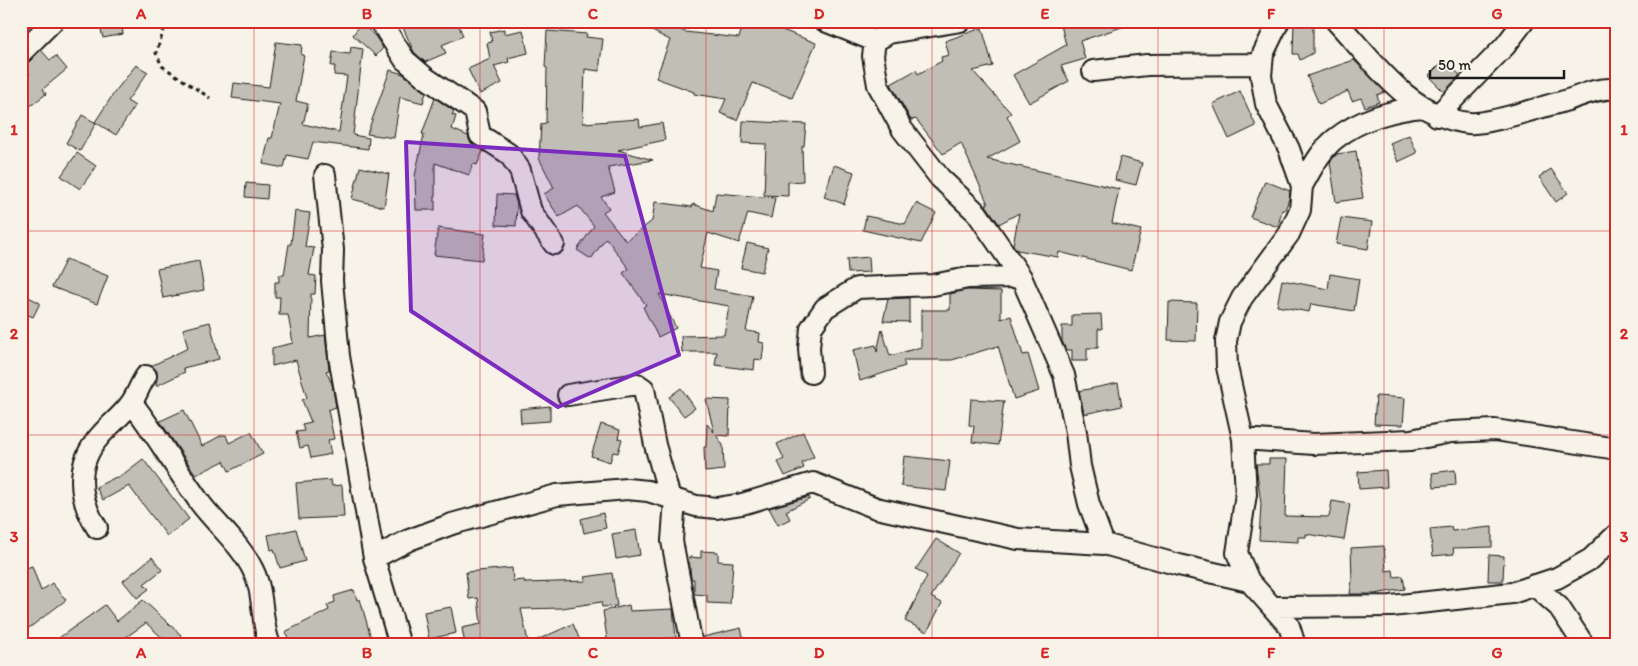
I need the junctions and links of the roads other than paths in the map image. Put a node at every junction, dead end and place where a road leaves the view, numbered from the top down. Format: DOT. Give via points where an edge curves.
graph roads {
  1 [pos="54,21"];
  2 [pos="380,21"];
  3 [pos="825,21"];
  4 [pos="961,21"];
  5 [pos="1279,21"];
  6 [pos="1336,21"];
  7 [pos="1524,21"];
  8 [pos="875,41"];
  9 [pos="21,53"];
  10 [pos="1262,64"];
  11 [pos="1092,71"];
  12 [pos="1617,90"];
  13 [pos="1430,111"];
  14 [pos="325,175"];
  15 [pos="1302,186"];
  16 [pos="554,244"];
  17 [pos="1021,277"];
  18 [pos="811,373"];
  19 [pos="146,376"];
  20 [pos="568,395"];
  21 [pos="132,403"];
  22 [pos="1244,439"];
  23 [pos="1617,450"];
  24 [pos="673,498"];
  25 [pos="97,528"];
  26 [pos="1617,534"];
  27 [pos="1104,544"];
  28 [pos="374,558"];
  29 [pos="1249,582"];
  30 [pos="1534,586"];
  31 [pos="1274,607"];
  32 [pos="270,645"];
  33 [pos="400,645"];
  34 [pos="692,645"];
  35 [pos="1295,645"];
  36 [pos="1584,645"];
  1 -- 9 [label="street"];
  2 -- 16 [label="street" via="405,60 475,111 480,135 509,154 520,170 532,211"];
  3 -- 8 [label="street"];
  4 -- 8 [label="street" via="889,33"];
  5 -- 10 [label="street" via="1263,54"];
  6 -- 13 [label="street" via="1393,85"];
  7 -- 13 [label="street" via="1505,46"];
  8 -- 17 [label="street" via="873,56 878,85 902,129 940,178 977,213"];
  10 -- 11 [label="street" via="1147,65"];
  10 -- 15 [label="street" via="1266,104 1289,148"];
  12 -- 13 [label="street" via="1591,92 1501,118 1470,123"];
  13 -- 15 [label="street" via="1404,108 1347,131 1326,149"];
  14 -- 28 [label="street" via="338,356"];
  15 -- 22 [label="street" via="1300,210 1289,234 1242,298 1230,322 1226,341 1227,367"];
  17 -- 18 [label="street" via="968,278 933,285 858,288 825,308 811,328"];
  17 -- 27 [label="street" via="1064,375 1080,466 1089,504"];
  19 -- 21 [label="street"];
  20 -- 24 [label="street" via="642,385 655,445"];
  21 -- 25 [label="street" via="98,437 86,456 81,476 84,499"];
  21 -- 32 [label="street" via="203,506 252,568 259,584"];
  22 -- 23 [label="street" via="1314,444 1411,440 1451,432 1495,430"];
  22 -- 29 [label="street" via="1246,494 1237,553"];
  24 -- 27 [label="street" via="696,506 717,508 813,483 876,508 1018,539"];
  24 -- 28 [label="street" via="627,489 556,495 452,524 409,540"];
  24 -- 34 [label="street" via="672,542"];
  26 -- 30 [label="street" via="1591,559 1557,578"];
  27 -- 29 [label="street"];
  28 -- 33 [label="street"];
  29 -- 31 [label="street"];
  30 -- 31 [label="street" via="1512,593 1391,606"];
  30 -- 36 [label="street" via="1559,608"];
  31 -- 35 [label="street" via="1289,626"];
}
